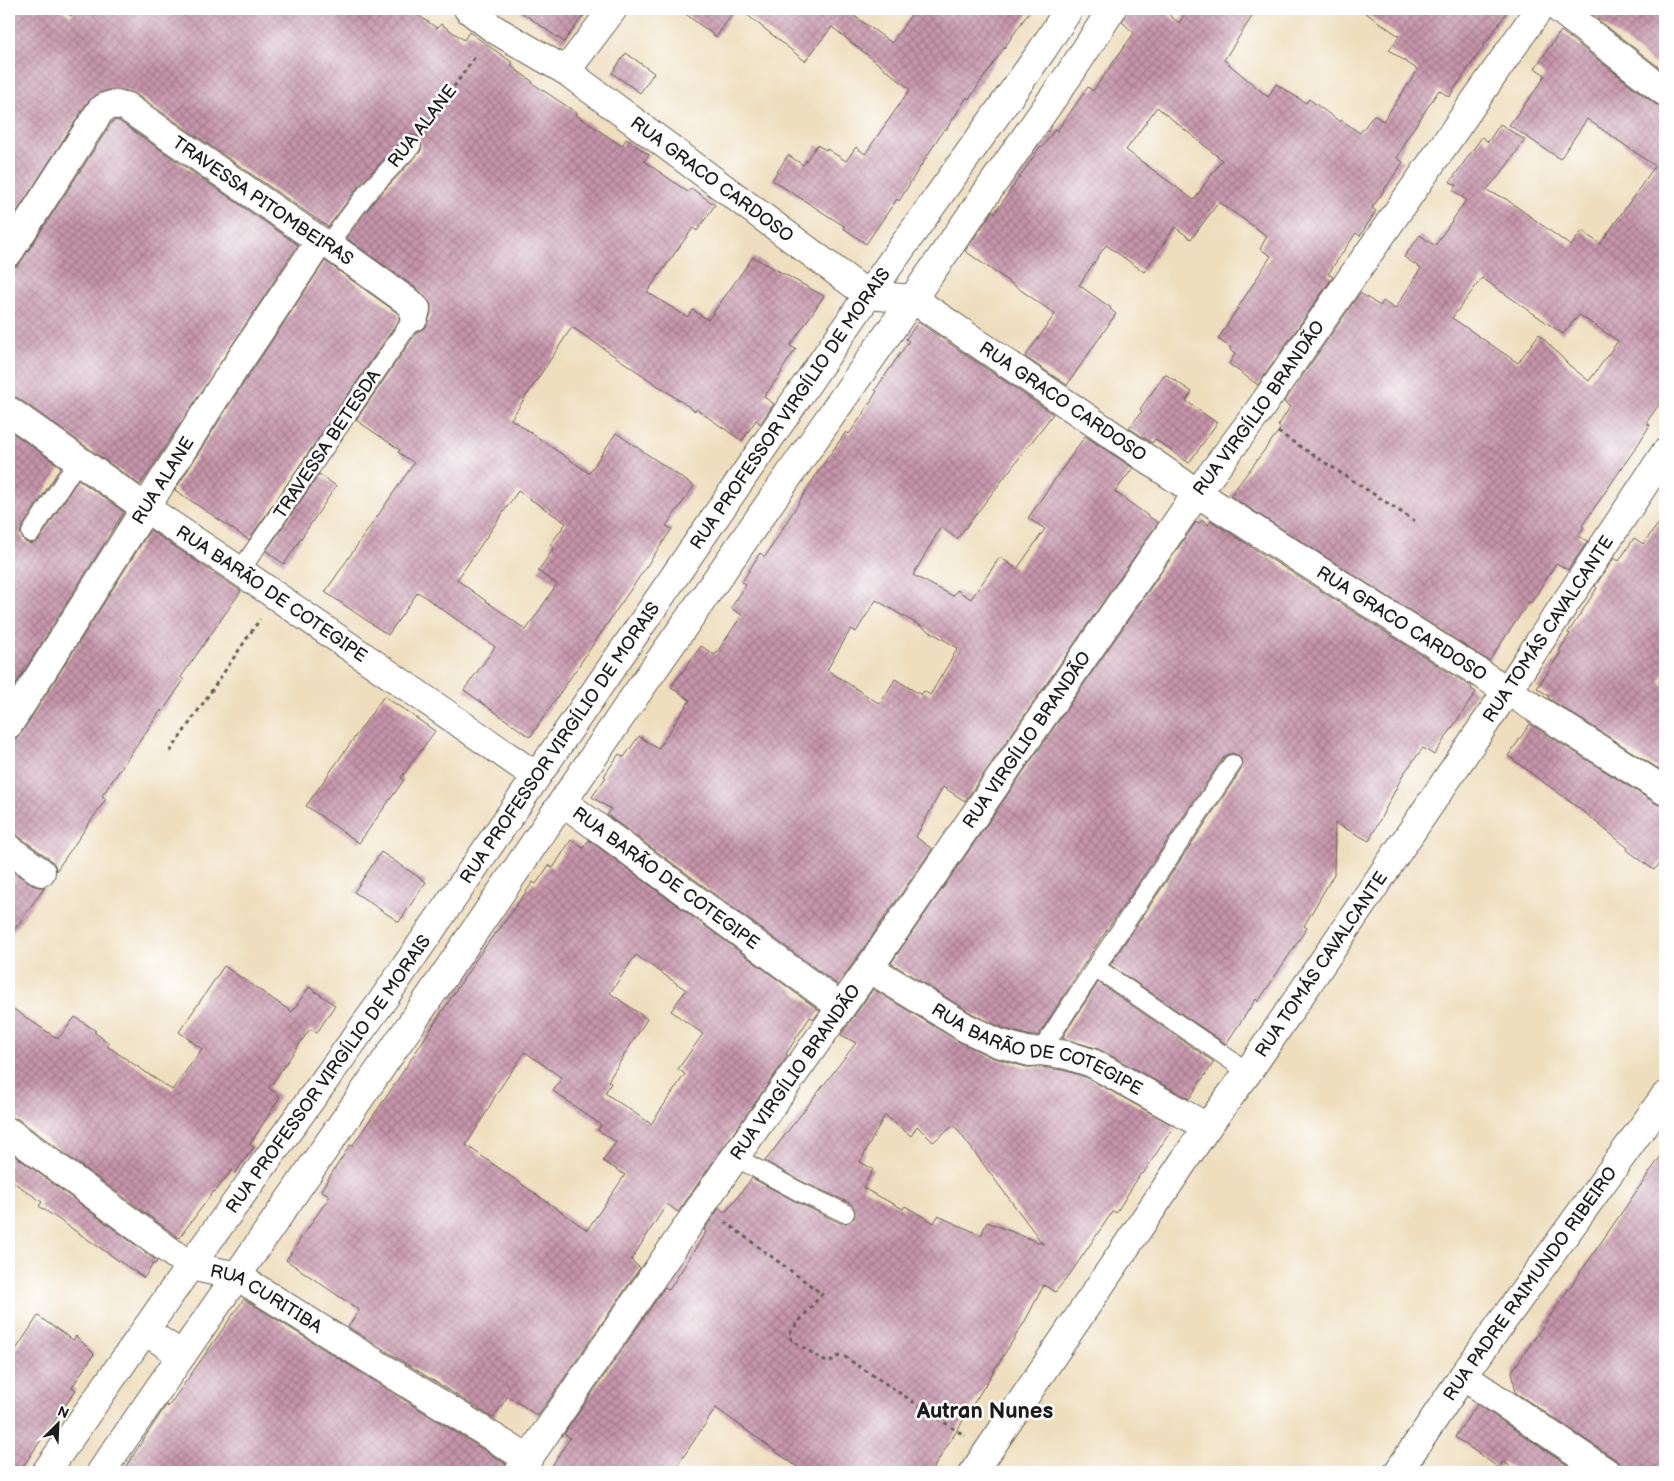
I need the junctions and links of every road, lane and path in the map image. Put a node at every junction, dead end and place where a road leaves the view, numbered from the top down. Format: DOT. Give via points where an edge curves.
graph roads {
  1 [pos="468,9"];
  2 [pos="613,9"];
  3 [pos="1069,9"];
  4 [pos="1112,9"];
  5 [pos="1539,9"];
  6 [pos="1559,9"];
  7 [pos="494,28"];
  8 [pos="1041,52"];
  9 [pos="566,71"];
  10 [pos="1071,72"];
  11 [pos="1665,92"];
  12 [pos="412,145"];
  13 [pos="324,243"];
  14 [pos="9,252"];
  15 [pos="868,295"];
  16 [pos="913,299"];
  17 [pos="414,317"];
  18 [pos="9,411"];
  19 [pos="1255,416"];
  20 [pos="1665,453"];
  21 [pos="79,459"];
  22 [pos="1196,493"];
  23 [pos="147,509"];
  24 [pos="1415,521"];
  25 [pos="30,533"];
  26 [pos="240,571"];
  27 [pos="275,596"];
  28 [pos="595,689"];
  29 [pos="1506,691"];
  30 [pos="628,706"];
  31 [pos="9,724"];
  32 [pos="170,752"];
  33 [pos="1232,764"];
  34 [pos="536,776"];
  35 [pos="1665,791"];
  36 [pos="563,802"];
  37 [pos="9,849"];
  38 [pos="41,872"];
  39 [pos="1095,967"];
  40 [pos="869,968"];
  41 [pos="380,1004"];
  42 [pos="841,1007"];
  43 [pos="409,1027"];
  44 [pos="1041,1051"];
  45 [pos="1248,1072"];
  46 [pos="1665,1096"];
  47 [pos="1207,1127"];
  48 [pos="9,1132"];
  49 [pos="736,1157"];
  50 [pos="703,1205"];
  51 [pos="845,1214"];
  52 [pos="190,1266"];
  53 [pos="237,1276"];
  54 [pos="144,1330"];
  55 [pos="182,1355"];
  56 [pos="1463,1376"];
  57 [pos="981,1462"];
  58 [pos="524,1466"];
  59 [pos="46,1472"];
  60 [pos="101,1472"];
  61 [pos="1398,1472"];
  62 [pos="1606,1472"];
  1 -- 7 [label="street, RUA GRACO CARDOSO"];
  2 -- 9 [label="street"];
  3 -- 8 [label="street, RUA PROFESSOR VIRGÍLIO DE MORAIS"];
  4 -- 10 [label="street, RUA PROFESSOR VIRGÍLIO DE MORAIS"];
  5 -- 19 [label="street, RUA VIRGÍLIO BRANDÃO"];
  6 -- 11 [label="street"];
  7 -- 9 [label="street, RUA GRACO CARDOSO"];
  7 -- 12 [label="path, RUA ALANE"];
  8 -- 10 [label="street"];
  8 -- 15 [label="street, RUA PROFESSOR VIRGÍLIO DE MORAIS"];
  9 -- 15 [label="street, RUA GRACO CARDOSO"];
  10 -- 16 [label="street, RUA PROFESSOR VIRGÍLIO DE MORAIS"];
  12 -- 13 [label="lane, RUA ALANE"];
  13 -- 14 [label="street, TRAVESSA PITOMBEIRAS" via="125,106 114,104 100,112"];
  13 -- 17 [label="street, TRAVESSA PITOMBEIRAS" via="412,304 416,309"];
  13 -- 23 [label="street, RUA ALANE" via="220,390"];
  15 -- 16 [label="street, RUA GRACO CARDOSO"];
  15 -- 28 [label="street, RUA PROFESSOR VIRGÍLIO DE MORAIS"];
  16 -- 22 [label="street, RUA GRACO CARDOSO"];
  16 -- 30 [label="street, RUA PROFESSOR VIRGÍLIO DE MORAIS"];
  17 -- 26 [label="lane, TRAVESSA BETESDA"];
  18 -- 21 [label="street, RUA BARÃO DE COTEGIPE"];
  19 -- 22 [label="street, RUA VIRGÍLIO BRANDÃO"];
  19 -- 24 [label="path"];
  20 -- 29 [label="street, RUA TOMÁS CAVALCANTE"];
  21 -- 23 [label="street, RUA BARÃO DE COTEGIPE"];
  21 -- 25 [label="lane"];
  22 -- 29 [label="street, RUA GRACO CARDOSO"];
  22 -- 40 [label="street, RUA VIRGÍLIO BRANDÃO"];
  23 -- 26 [label="street, RUA BARÃO DE COTEGIPE"];
  23 -- 31 [label="street, RUA ALANE"];
  26 -- 27 [label="street, RUA BARÃO DE COTEGIPE"];
  27 -- 32 [label="path"];
  27 -- 34 [label="street, RUA BARÃO DE COTEGIPE"];
  28 -- 30 [label="street"];
  28 -- 34 [label="street, RUA PROFESSOR VIRGÍLIO DE MORAIS"];
  29 -- 35 [label="street, RUA GRACO CARDOSO"];
  29 -- 45 [label="street, RUA TOMÁS CAVALCANTE"];
  30 -- 36 [label="street, RUA PROFESSOR VIRGÍLIO DE MORAIS"];
  33 -- 39 [label="lane"];
  34 -- 41 [label="street, RUA PROFESSOR VIRGÍLIO DE MORAIS"];
  36 -- 42 [label="street, RUA BARÃO DE COTEGIPE"];
  36 -- 43 [label="street, RUA PROFESSOR VIRGÍLIO DE MORAIS"];
  37 -- 38 [label="street"];
  39 -- 44 [label="lane"];
  39 -- 45 [label="lane"];
  40 -- 42 [label="street, RUA VIRGÍLIO BRANDÃO"];
  40 -- 44 [label="street, RUA BARÃO DE COTEGIPE" via="966,1028 998,1043 1030,1052"];
  41 -- 43 [label="street"];
  41 -- 52 [label="street, RUA PROFESSOR VIRGÍLIO DE MORAIS"];
  42 -- 49 [label="street, RUA VIRGÍLIO BRANDÃO"];
  43 -- 53 [label="street, RUA PROFESSOR VIRGÍLIO DE MORAIS"];
  44 -- 47 [label="street, RUA BARÃO DE COTEGIPE" via="1092,1063"];
  45 -- 47 [label="street, RUA TOMÁS CAVALCANTE"];
  46 -- 56 [label="street, RUA PADRE RAIMUNDO RIBEIRO"];
  47 -- 57 [label="street, RUA TOMÁS CAVALCANTE"];
  48 -- 52 [label="street, RUA CURITIBA"];
  49 -- 50 [label="street, RUA VIRGÍLIO BRANDÃO"];
  49 -- 51 [label="lane"];
  50 -- 57 [label="path" via="822,1294 791,1331 789,1336 792,1340 826,1362 845,1357"];
  50 -- 58 [label="street, RUA VIRGÍLIO BRANDÃO"];
  52 -- 53 [label="street, RUA CURITIBA"];
  52 -- 54 [label="street, RUA PROFESSOR VIRGÍLIO DE MORAIS"];
  53 -- 55 [label="street, RUA PROFESSOR VIRGÍLIO DE MORAIS"];
  53 -- 58 [label="street, RUA CURITIBA"];
  54 -- 55 [label="street"];
  54 -- 59 [label="street, RUA PROFESSOR VIRGÍLIO DE MORAIS"];
  55 -- 60 [label="street, RUA PROFESSOR VIRGÍLIO DE MORAIS"];
  56 -- 61 [label="street, RUA PADRE RAIMUNDO RIBEIRO"];
  56 -- 62 [label="street"];
}
